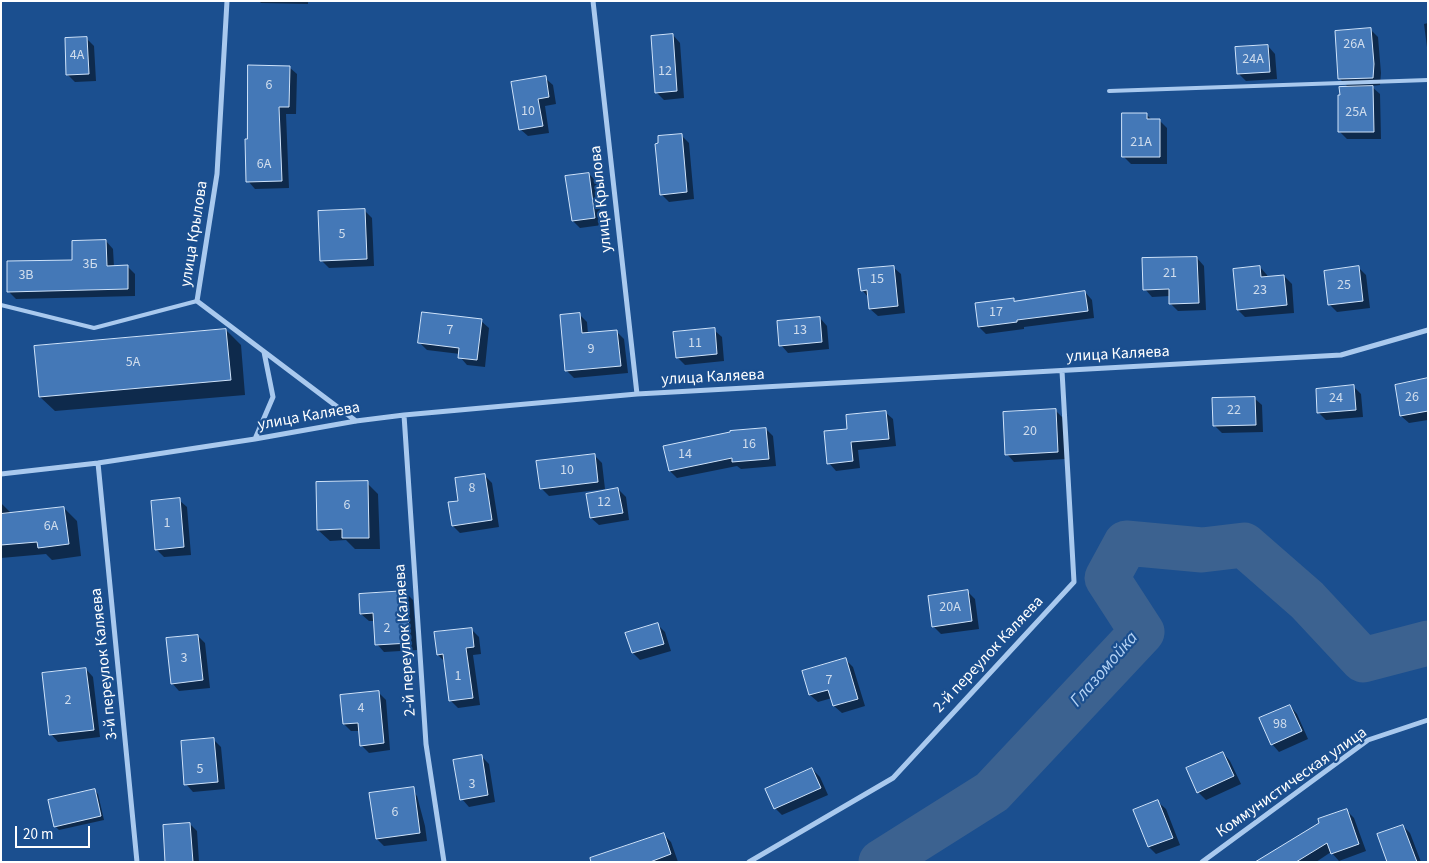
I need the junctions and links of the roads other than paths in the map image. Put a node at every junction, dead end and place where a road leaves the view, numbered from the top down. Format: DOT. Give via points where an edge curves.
graph roads {
  1 [pos="227,1"];
  2 [pos="593,1"];
  3 [pos="1428,80"];
  4 [pos="1109,91"];
  5 [pos="196,301"];
  6 [pos="1,305"];
  7 [pos="1428,330"];
  8 [pos="264,351"];
  9 [pos="1062,371"];
  10 [pos="637,394"];
  11 [pos="404,415"];
  12 [pos="356,421"];
  13 [pos="255,439"];
  14 [pos="98,463"];
  15 [pos="1,474"];
  16 [pos="1428,720"];
  17 [pos="137,862"];
  18 [pos="444,862"];
  19 [pos="749,862"];
  20 [pos="1202,862"];
  1 -- 5 [label="street, улица Крылова" via="217,174"];
  2 -- 10 [label="street, улица Крылова"];
  3 -- 4 [label="lane"];
  5 -- 6 [label="lane" via="94,328"];
  5 -- 8 [label="street, улица Крылова"];
  7 -- 9 [label="street, улица Каляева" via="1341,354"];
  8 -- 12 [label="street, улица Крылова"];
  8 -- 13 [label="street" via="273,397"];
  9 -- 10 [label="street, улица Каляева"];
  9 -- 19 [label="street, 2-й переулок Каляева" via="1074,582 893,778"];
  10 -- 11 [label="street, улица Каляева"];
  11 -- 12 [label="street, улица Каляева"];
  11 -- 18 [label="street, 2-й переулок Каляева" via="426,744"];
  12 -- 13 [label="street, улица Каляева"];
  13 -- 14 [label="street, улица Каляева"];
  14 -- 15 [label="street, улица Каляева"];
  14 -- 17 [label="street, 3-й переулок Каляева"];
  16 -- 20 [label="street, Коммунистическая улица" via="1368,740"];
}
